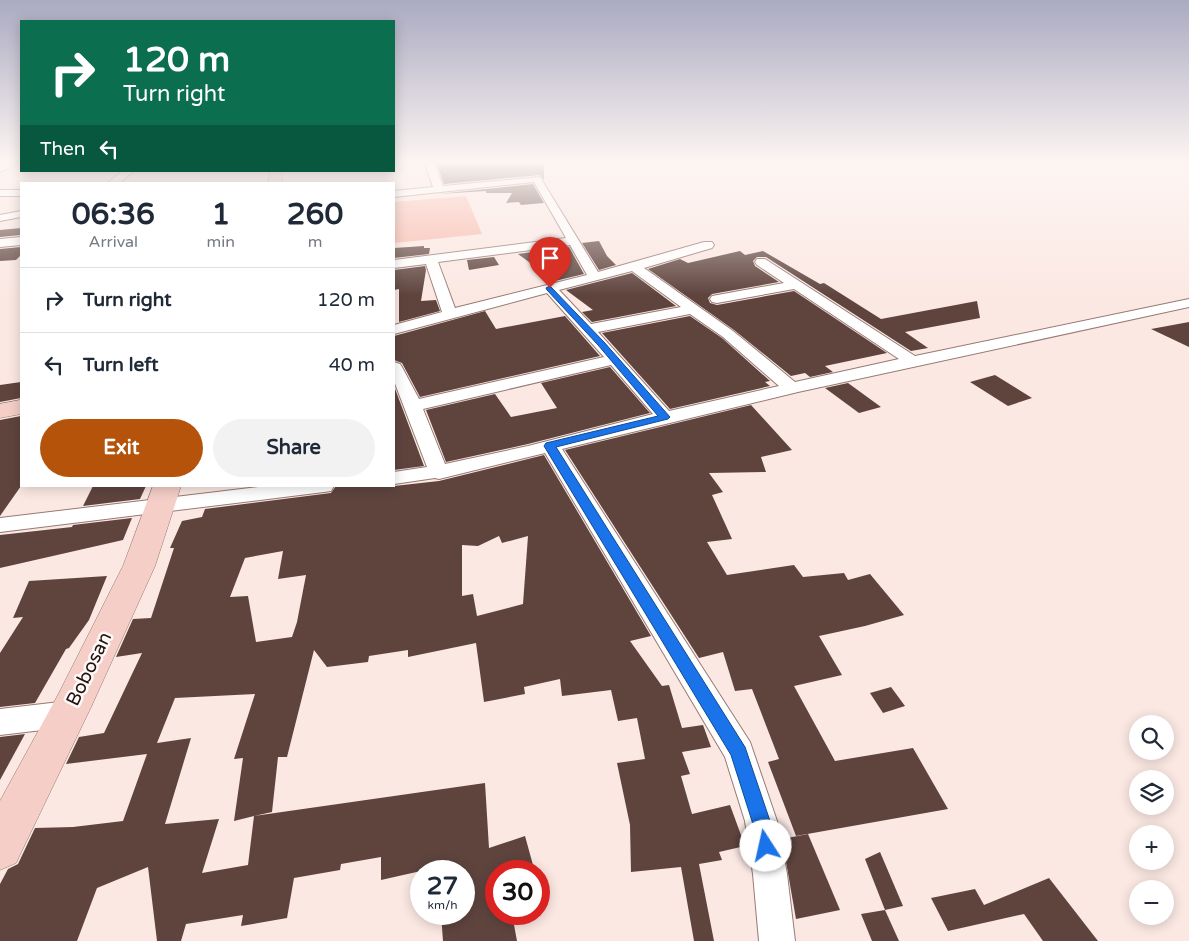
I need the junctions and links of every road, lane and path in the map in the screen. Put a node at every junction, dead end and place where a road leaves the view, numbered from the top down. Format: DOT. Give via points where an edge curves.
graph roads {
  1 [pos="554,207"];
  2 [pos="20,213"];
  3 [pos="0,216"];
  4 [pos="20,241"];
  5 [pos="574,241"];
  6 [pos="0,243"];
  7 [pos="708,245"];
  8 [pos="431,259"];
  9 [pos="761,262"];
  10 [pos="395,264"];
  11 [pos="634,267"];
  12 [pos="595,277"];
  13 [pos="796,285"];
  14 [pos="550,288"];
  15 [pos="717,298"];
  16 [pos="1189,303"];
  17 [pos="693,309"];
  18 [pos="450,313"];
  19 [pos="588,329"];
  20 [pos="395,330"];
  21 [pos="614,359"];
  22 [pos="914,362"];
  23 [pos="395,369"];
  24 [pos="792,388"];
  25 [pos="413,406"];
  26 [pos="20,408"];
  27 [pos="0,411"];
  28 [pos="664,417"];
  29 [pos="550,446"];
  30 [pos="439,473"];
  31 [pos="395,478"];
  32 [pos="308,487"];
  33 [pos="164,496"];
  34 [pos="0,525"];
  35 [pos="68,714"];
  36 [pos="0,722"];
  37 [pos="0,847"];
  38 [pos="777,941"];
  1 -- 5 [label="street"];
  2 -- 3 [label="street"];
  4 -- 6 [label="street"];
  5 -- 8 [label="street"];
  5 -- 12 [label="street"];
  7 -- 11 [label="street"];
  8 -- 10 [label="street"];
  8 -- 18 [label="street"];
  9 -- 13 [label="street"];
  11 -- 12 [label="street"];
  11 -- 17 [label="street"];
  12 -- 14 [label="street"];
  13 -- 15 [label="street"];
  13 -- 22 [label="street"];
  14 -- 18 [label="street"];
  14 -- 19 [label="street"];
  16 -- 22 [label="street"];
  17 -- 19 [label="street"];
  17 -- 24 [label="street"];
  18 -- 20 [label="street"];
  19 -- 21 [label="street"];
  21 -- 25 [label="street"];
  21 -- 28 [label="street"];
  22 -- 24 [label="street"];
  23 -- 25 [label="street"];
  24 -- 28 [label="street"];
  25 -- 30 [label="street"];
  26 -- 27 [label="street"];
  28 -- 29 [label="street"];
  29 -- 30 [label="street"];
  29 -- 38 [label="street" via="739,752 763,833"];
  30 -- 31 [label="street"];
  32 -- 33 [label="street"];
  33 -- 34 [label="street"];
  33 -- 35 [label="street, Bobosan" via="139,566"];
  35 -- 36 [label="street"];
  35 -- 37 [label="street, Bobosan"];
}
